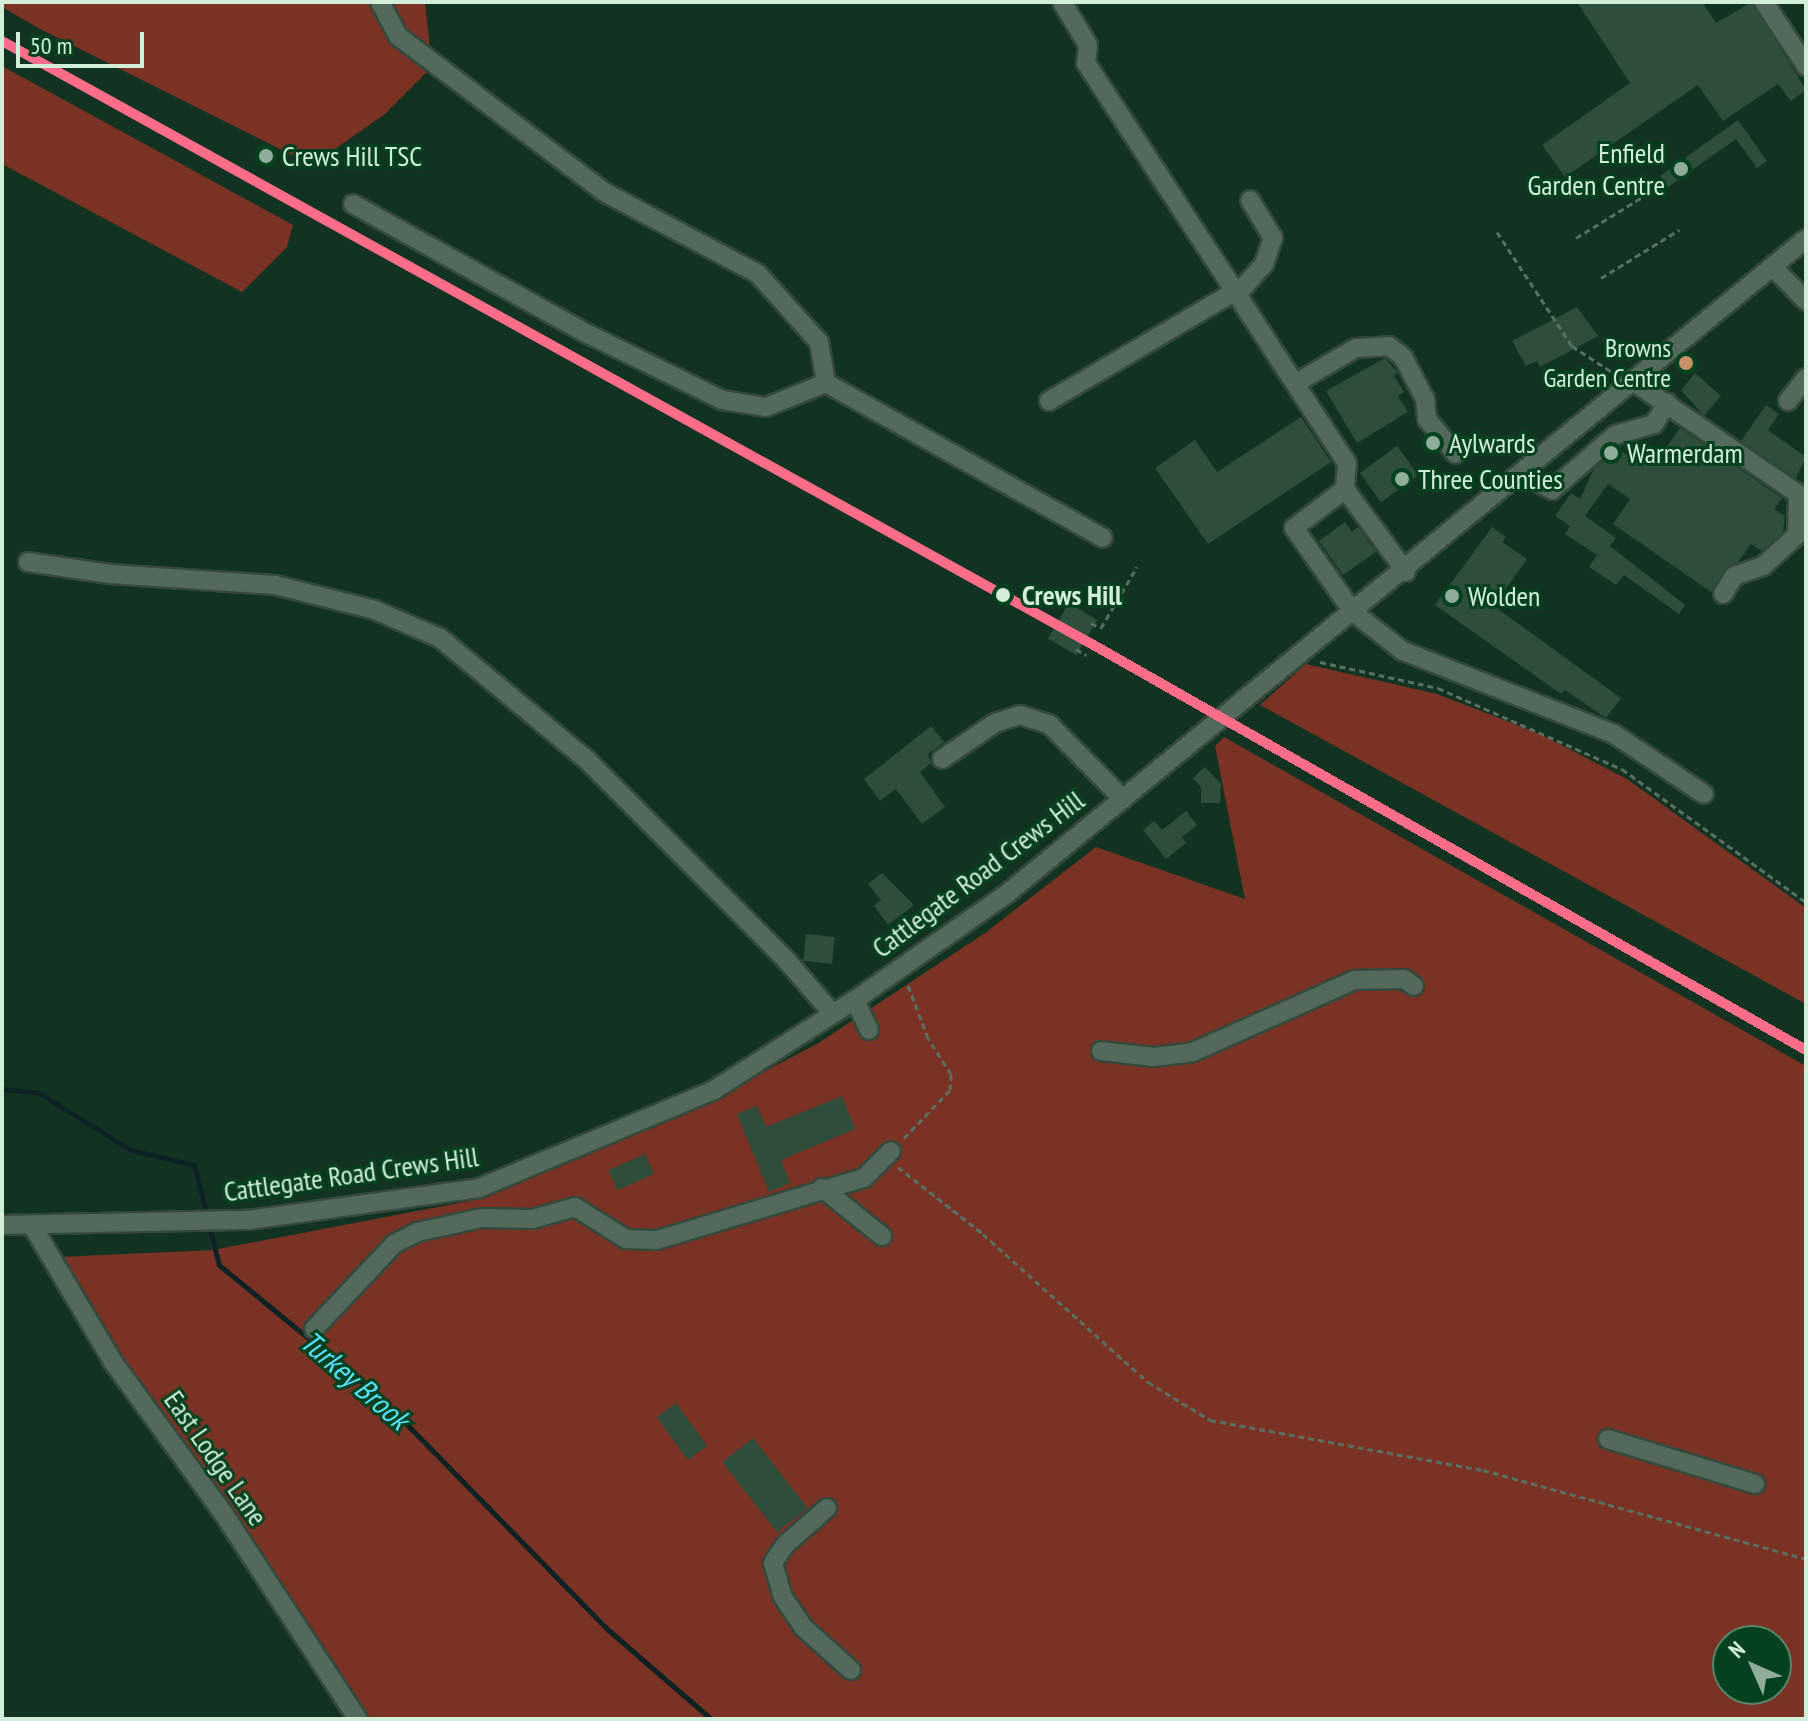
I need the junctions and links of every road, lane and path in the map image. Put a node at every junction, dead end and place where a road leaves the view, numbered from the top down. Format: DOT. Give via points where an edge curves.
graph roads {
  1 [pos="380,2"];
  2 [pos="1764,2"];
  3 [pos="1064,3"];
  4 [pos="1806,66"];
  5 [pos="1665,183"];
  6 [pos="1250,200"];
  7 [pos="353,204"];
  8 [pos="1679,230"];
  9 [pos="1497,232"];
  10 [pos="1576,238"];
  11 [pos="1806,239"];
  12 [pos="1773,267"];
  13 [pos="1601,278"];
  14 [pos="1237,291"];
  15 [pos="1806,301"];
  16 [pos="1806,378"];
  17 [pos="1634,382"];
  18 [pos="826,383"];
  19 [pos="1296,383"];
  20 [pos="1049,401"];
  21 [pos="1788,401"];
  22 [pos="1667,403"];
  23 [pos="1456,454"];
  24 [pos="1523,475"];
  25 [pos="1345,489"];
  26 [pos="1103,538"];
  27 [pos="28,562"];
  28 [pos="1137,567"];
  29 [pos="1406,572"];
  30 [pos="1723,594"];
  31 [pos="1353,612"];
  32 [pos="1091,623"];
  33 [pos="1076,649"];
  34 [pos="1086,655"];
  35 [pos="1297,656"];
  36 [pos="942,759"];
  37 [pos="1704,794"];
  38 [pos="1123,799"];
  39 [pos="1806,902"];
  40 [pos="901,969"];
  41 [pos="1414,986"];
  42 [pos="855,1000"];
  43 [pos="833,1014"];
  44 [pos="869,1030"];
  45 [pos="1101,1051"];
  46 [pos="891,1151"];
  47 [pos="822,1188"];
  48 [pos="2,1225"];
  49 [pos="33,1227"];
  50 [pos="882,1236"];
  51 [pos="314,1329"];
  52 [pos="1608,1439"];
  53 [pos="1755,1484"];
  54 [pos="827,1508"];
  55 [pos="1806,1559"];
  56 [pos="851,1670"];
  57 [pos="358,1719"];
  1 -- 18 [label="street" via="398,36 604,192 758,274 819,342"];
  2 -- 4 [label="street"];
  3 -- 14 [label="street" via="1088,45 1086,63 1228,287"];
  5 -- 10 [label="path"];
  6 -- 14 [label="street" via="1273,238 1264,264"];
  7 -- 18 [label="street" via="588,334 722,400 766,407"];
  8 -- 13 [label="path"];
  9 -- 17 [label="path" via="1572,346 1599,367"];
  11 -- 12 [label="street, Cattlegate Road Crews Hill"];
  12 -- 15 [label="street"];
  12 -- 17 [label="street, Cattlegate Road Crews Hill"];
  14 -- 19 [label="street"];
  14 -- 20 [label="street"];
  16 -- 21 [label="street"];
  17 -- 22 [label="street"];
  17 -- 24 [label="street, Cattlegate Road Crews Hill"];
  18 -- 26 [label="street"];
  19 -- 23 [label="street" via="1356,348 1389,346 1403,357 1425,399 1427,419"];
  19 -- 25 [label="street" via="1347,464"];
  22 -- 24 [label="street" via="1654,424 1615,435 1552,490"];
  22 -- 30 [label="street" via="1798,494 1797,535 1763,566 1734,576"];
  24 -- 29 [label="street, Cattlegate Road Crews Hill"];
  25 -- 29 [label="street"];
  25 -- 31 [label="street" via="1294,528"];
  27 -- 43 [label="street" via="110,574 275,585 375,610 440,638 587,760"];
  28 -- 32 [label="path" via="1101,628"];
  29 -- 31 [label="street, Cattlegate Road Crews Hill"];
  31 -- 35 [label="street, Cattlegate Road Crews Hill"];
  31 -- 37 [label="street" via="1403,651 1614,734"];
  33 -- 34 [label="path"];
  35 -- 38 [label="street, Cattlegate Road Crews Hill"];
  35 -- 39 [label="path" via="1438,688 1622,769"];
  36 -- 38 [label="street" via="995,723 1020,715 1050,725"];
  38 -- 40 [label="street, Cattlegate Road Crews Hill" via="1009,892"];
  40 -- 42 [label="street, Cattlegate Road Crews Hill"];
  40 -- 46 [label="path" via="928,1038 951,1074 950,1090"];
  41 -- 45 [label="street" via="1404,979 1350,981 1193,1052 1154,1057"];
  42 -- 43 [label="street, Cattlegate Road Crews Hill"];
  42 -- 44 [label="street"];
  43 -- 49 [label="street, Cattlegate Road Crews Hill" via="714,1090 479,1188 225,1221"];
  46 -- 47 [label="street" via="864,1178"];
  46 -- 55 [label="path" via="906,1177 983,1234 1148,1382 1210,1420 1483,1470"];
  47 -- 50 [label="street"];
  47 -- 51 [label="street" via="657,1240 626,1239 575,1207 521,1221 481,1218 418,1232 394,1244"];
  48 -- 49 [label="street, Cattlegate Road Crews Hill"];
  49 -- 57 [label="street, East Lodge Lane" via="113,1362 223,1513"];
  52 -- 53 [label="street"];
  54 -- 56 [label="street" via="785,1545 773,1563 783,1597 804,1628"];
}
